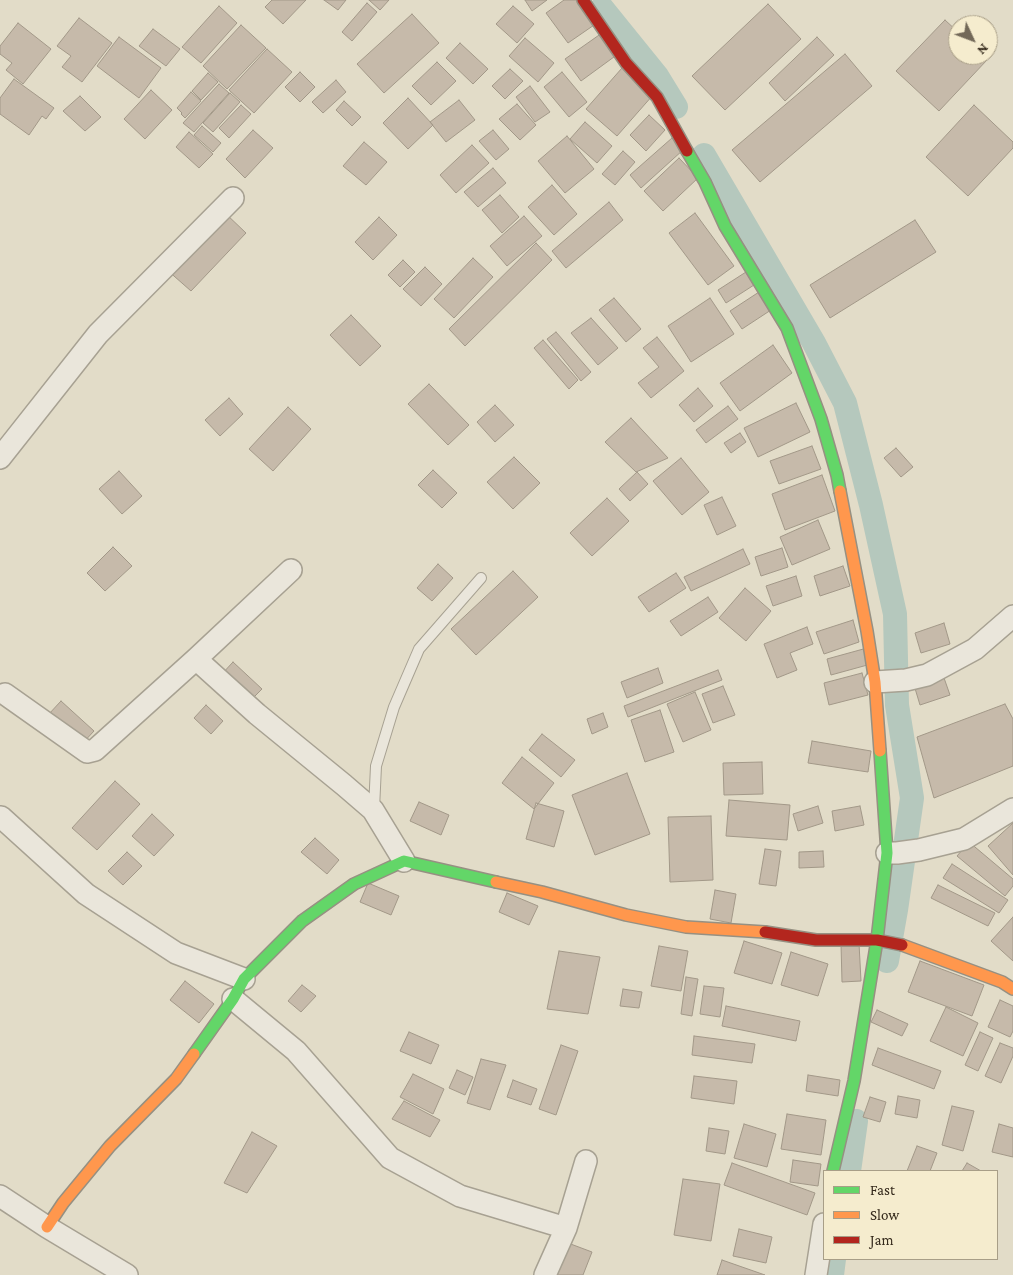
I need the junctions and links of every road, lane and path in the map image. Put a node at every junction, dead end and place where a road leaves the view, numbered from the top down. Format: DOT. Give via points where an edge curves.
graph roads {
  1 [pos="583,0"];
  2 [pos="234,198"];
  3 [pos="0,458"];
  4 [pos="291,570"];
  5 [pos="481,578"];
  6 [pos="1013,616"];
  7 [pos="196,658"];
  8 [pos="879,681"];
  9 [pos="5,694"];
  10 [pos="1013,809"];
  11 [pos="374,810"];
  12 [pos="1,817"];
  13 [pos="892,853"];
  14 [pos="404,861"];
  15 [pos="881,941"];
  16 [pos="244,979"];
  17 [pos="1013,989"];
  18 [pos="233,999"];
  19 [pos="586,1161"];
  20 [pos="833,1170"];
  21 [pos="0,1196"];
  22 [pos="47,1227"];
  23 [pos="566,1228"];
  24 [pos="823,1230"];
  25 [pos="127,1275"];
  26 [pos="545,1275"];
  27 [pos="816,1275"];
  1 -- 8 [label="street" via="626,63 657,97 705,182 725,226 788,328 821,419 837,475"];
  2 -- 3 [label="street" via="98,334"];
  4 -- 7 [label="street"];
  5 -- 11 [label="lane" via="420,650 394,707 376,766"];
  6 -- 8 [label="street" via="975,648 927,675"];
  7 -- 9 [label="street" via="95,750 87,752"];
  7 -- 11 [label="street" via="257,714"];
  8 -- 13 [label="street"];
  10 -- 13 [label="street" via="964,839"];
  11 -- 14 [label="street"];
  12 -- 16 [label="street" via="86,894 176,953"];
  13 -- 15 [label="street"];
  14 -- 15 [label="street" via="686,927 771,932 816,940"];
  14 -- 16 [label="street" via="354,884 302,921"];
  15 -- 17 [label="street" via="906,946"];
  15 -- 20 [label="street"];
  16 -- 18 [label="street"];
  18 -- 22 [label="street" via="176,1079 110,1146"];
  18 -- 23 [label="street" via="296,1051 390,1158 460,1196"];
  19 -- 23 [label="street"];
  21 -- 22 [label="street"];
  22 -- 25 [label="street"];
  23 -- 26 [label="street"];
  24 -- 27 [label="street"];
}
